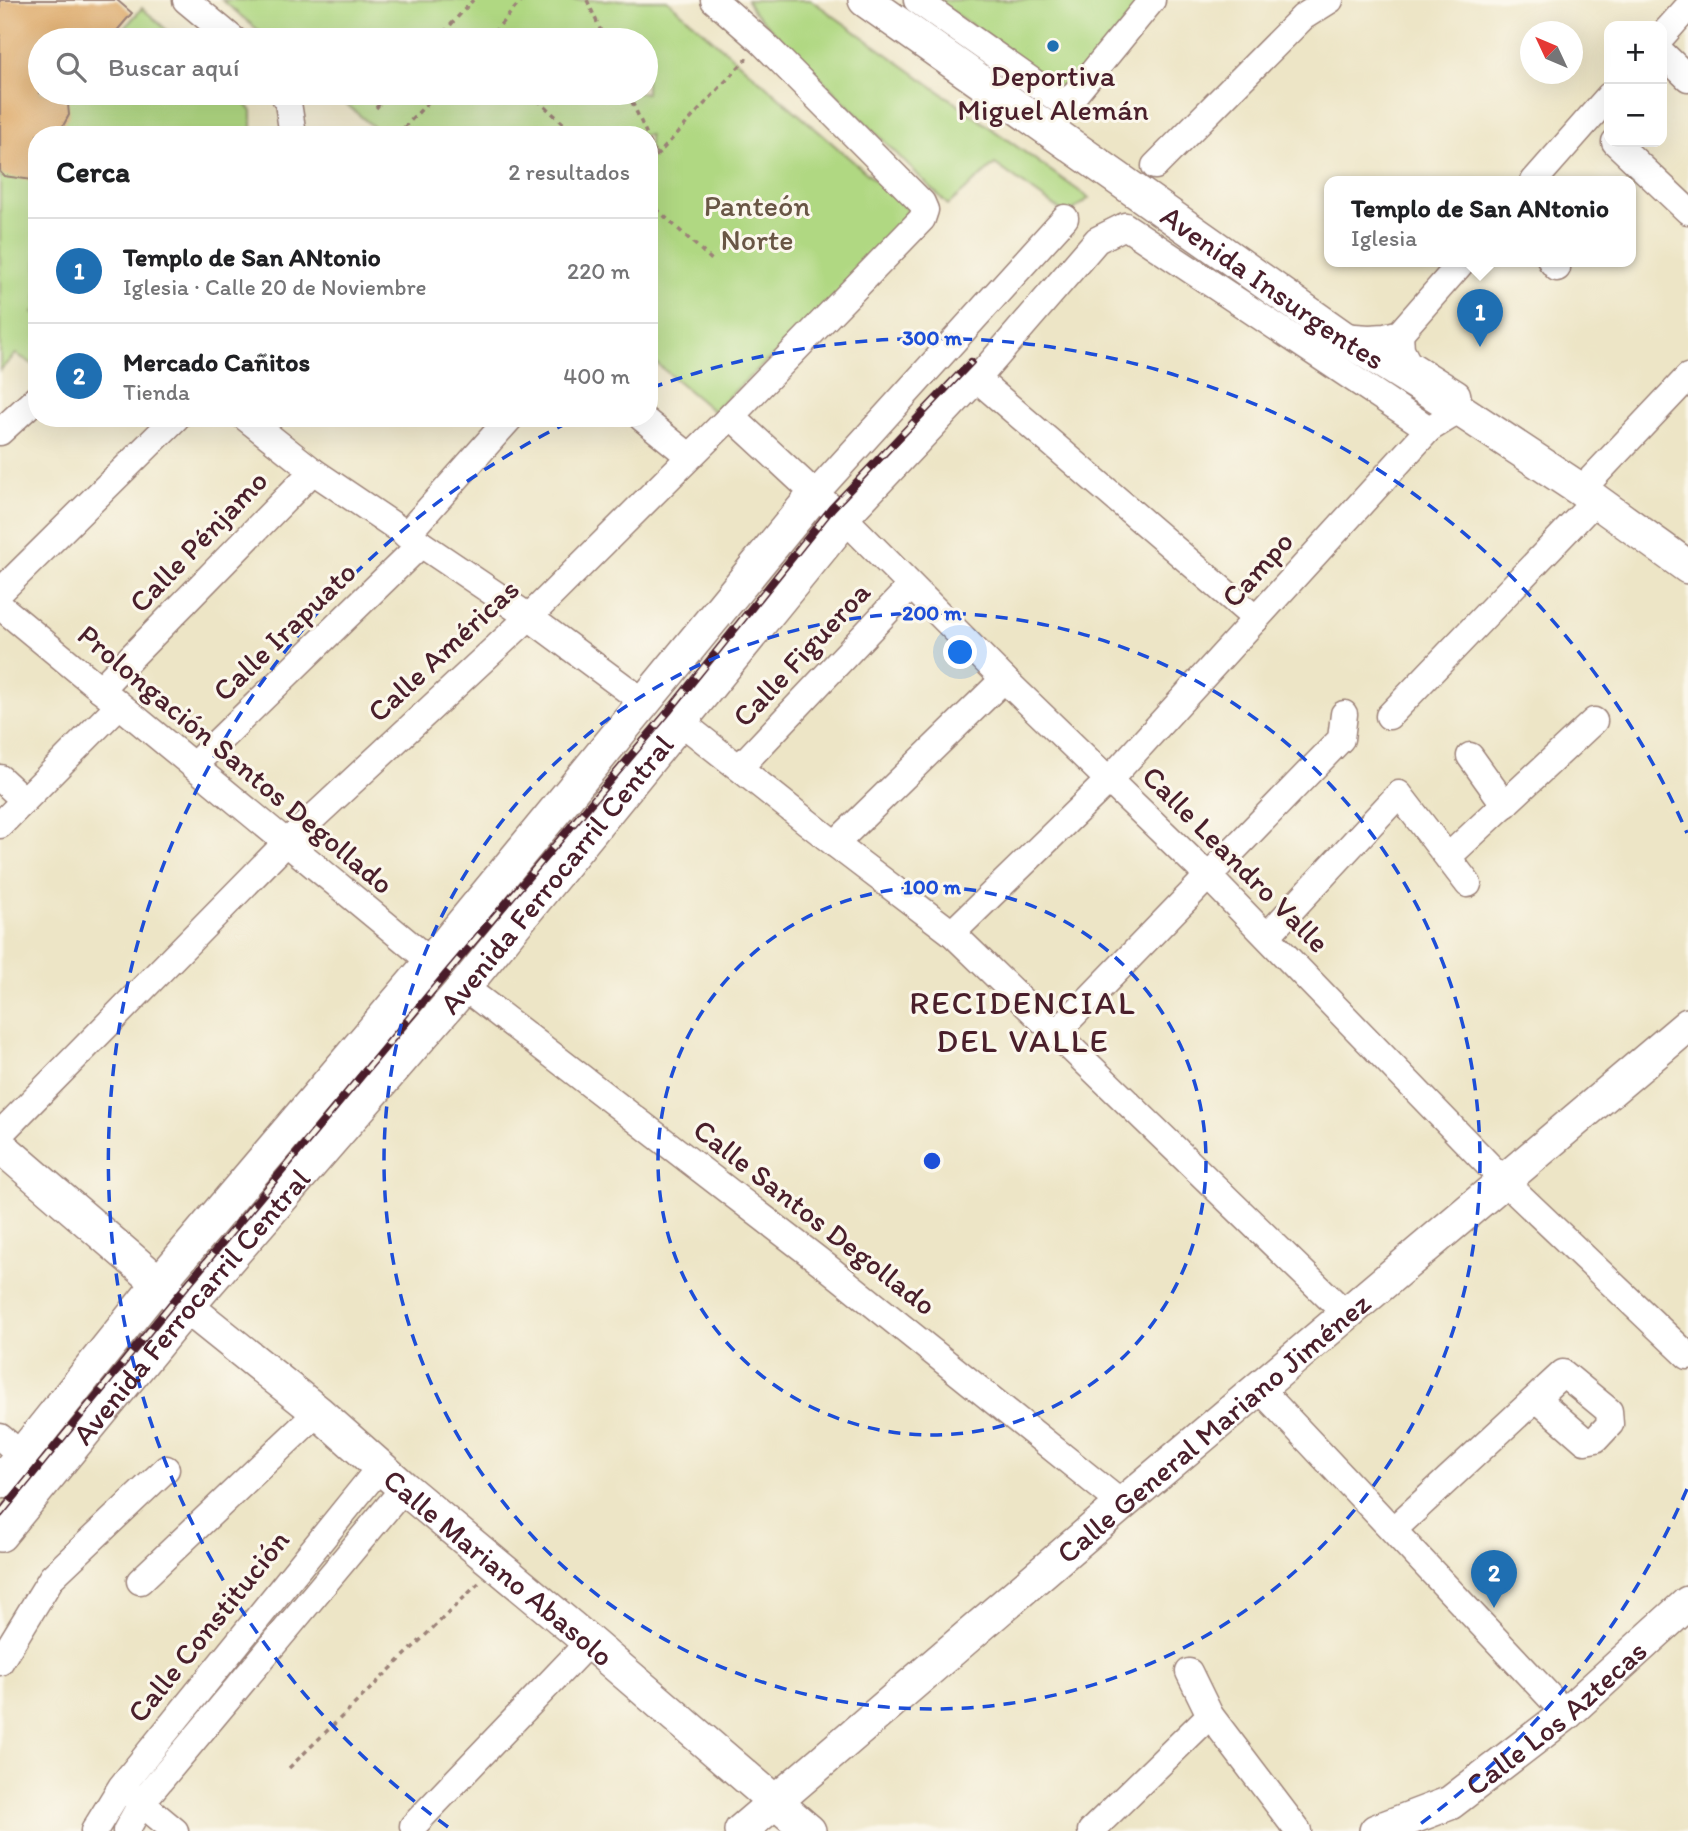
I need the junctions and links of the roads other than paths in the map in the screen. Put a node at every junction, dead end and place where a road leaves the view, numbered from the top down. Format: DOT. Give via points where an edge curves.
graph roads {
  1 [pos="186,0"];
  2 [pos="714,0"];
  3 [pos="865,0"];
  4 [pos="917,0"];
  5 [pos="1152,0"];
  6 [pos="1330,0"];
  7 [pos="1688,6"];
  8 [pos="730,10"];
  9 [pos="220,28"];
  10 [pos="1667,30"];
  11 [pos="1667,58"];
  12 [pos="1688,78"];
  13 [pos="1604,102"];
  14 [pos="288,105"];
  15 [pos="1590,118"];
  16 [pos="292,126"];
  17 [pos="1604,131"];
  18 [pos="1620,147"];
  19 [pos="1155,166"];
  20 [pos="1538,176"];
  21 [pos="1688,211"];
  22 [pos="1065,218"];
  23 [pos="1458,267"];
  24 [pos="1401,333"];
  25 [pos="1342,337"];
  26 [pos="1688,377"];
  27 [pos="978,379"];
  28 [pos="28,406"];
  29 [pos="1460,410"];
  30 [pos="731,416"];
  31 [pos="167,427"];
  32 [pos="257,427"];
  33 [pos="503,427"];
  34 [pos="653,427"];
  35 [pos="1429,429"];
  36 [pos="0,432"];
  37 [pos="689,456"];
  38 [pos="313,471"];
  39 [pos="815,494"];
  40 [pos="1588,496"];
  41 [pos="845,519"];
  42 [pos="413,539"];
  43 [pos="1688,567"];
  44 [pos="911,586"];
  45 [pos="0,592"];
  46 [pos="0,606"];
  47 [pos="529,617"];
  48 [pos="1256,619"];
  49 [pos="1004,679"];
  50 [pos="109,697"];
  51 [pos="645,703"];
  52 [pos="1344,714"];
  53 [pos="1389,716"];
  54 [pos="1594,721"];
  55 [pos="681,722"];
  56 [pos="1470,756"];
  57 [pos="194,765"];
  58 [pos="740,767"];
  59 [pos="0,778"];
  60 [pos="1109,780"];
  61 [pos="24,800"];
  62 [pos="1505,805"];
  63 [pos="0,825"];
  64 [pos="286,844"];
  65 [pos="835,844"];
  66 [pos="1448,857"];
  67 [pos="1209,877"];
  68 [pos="1468,884"];
  69 [pos="952,933"];
  70 [pos="1267,936"];
  71 [pos="431,962"];
  72 [pos="464,987"];
  73 [pos="1688,1025"];
  74 [pos="1055,1034"];
  75 [pos="0,1133"];
  76 [pos="0,1146"];
  77 [pos="1504,1181"];
  78 [pos="160,1282"];
  79 [pos="187,1307"];
  80 [pos="1347,1315"];
  81 [pos="1688,1356"];
  82 [pos="1259,1388"];
  83 [pos="1536,1398"];
  84 [pos="318,1412"];
  85 [pos="11,1446"];
  86 [pos="166,1469"];
  87 [pos="392,1478"];
  88 [pos="0,1482"];
  89 [pos="1122,1504"];
  90 [pos="1393,1530"];
  91 [pos="0,1535"];
  92 [pos="140,1581"];
  93 [pos="1688,1603"];
  94 [pos="589,1642"];
  95 [pos="0,1662"];
  96 [pos="1189,1672"];
  97 [pos="1566,1714"];
  98 [pos="1210,1715"];
  99 [pos="132,1795"];
  100 [pos="774,1800"];
  101 [pos="413,1826"];
  102 [pos="94,1831"];
  103 [pos="126,1831"];
  104 [pos="175,1831"];
  105 [pos="741,1831"];
  106 [pos="809,1831"];
  107 [pos="1091,1831"];
  108 [pos="1298,1831"];
  109 [pos="1376,1831"];
  1 -- 9 [label="street"];
  2 -- 8 [label="street"];
  3 -- 25 [label="main road, Avenida Insurgentes"];
  4 -- 5 [label="street" via="1066,105"];
  6 -- 19 [label="street" via="1303,17"];
  7 -- 10 [label="street"];
  8 -- 30 [label="street, Calle Américas" via="925,210 922,219"];
  11 -- 12 [label="street"];
  13 -- 15 [label="street"];
  14 -- 16 [label="street"];
  15 -- 17 [label="street"];
  15 -- 20 [label="street"];
  18 -- 21 [label="street"];
  22 -- 39 [label="street, Avenida Ferrocarril Central"];
  23 -- 24 [label="street"];
  24 -- 25 [label="street"];
  24 -- 29 [label="street" via="1401,350 1408,363 1457,394"];
  25 -- 29 [label="main road, Avenida Insurgentes"];
  26 -- 40 [label="street"];
  27 -- 35 [label="street, Avenida Ferrocarril Central" via="1097,240 1125,226"];
  27 -- 41 [label="street, Avenida Ferrocarril Central"];
  27 -- 48 [label="street"];
  28 -- 36 [label="street"];
  29 -- 35 [label="street, Campo"];
  29 -- 40 [label="main road, Avenida Insurgentes"];
  30 -- 37 [label="street, Calle Américas"];
  30 -- 39 [label="street, Calle Leandro Valle"];
  31 -- 45 [label="street"];
  32 -- 38 [label="street"];
  33 -- 42 [label="street, Calle Irapuato"];
  34 -- 37 [label="street"];
  35 -- 48 [label="street, Campo"];
  37 -- 47 [label="street, Calle Américas"];
  38 -- 42 [label="street"];
  38 -- 50 [label="street, Calle Pénjamo"];
  39 -- 41 [label="street, Calle Leandro Valle"];
  39 -- 51 [label="main road, Avenida Ferrocarril Central"];
  40 -- 43 [label="main road, Avenida Insurgentes"];
  40 -- 53 [label="street"];
  41 -- 44 [label="street, Calle Leandro Valle"];
  41 -- 55 [label="main road, Avenida Ferrocarril Central"];
  42 -- 47 [label="street"];
  42 -- 57 [label="street, Calle Irapuato"];
  44 -- 49 [label="street, Calle Leandro Valle"];
  44 -- 58 [label="street, Calle Figueroa"];
  46 -- 50 [label="street, Prolongación Santos Degollado"];
  47 -- 51 [label="street"];
  47 -- 64 [label="street, Calle Américas"];
  48 -- 60 [label="street, Campo"];
  49 -- 60 [label="street, Calle Leandro Valle"];
  49 -- 65 [label="street"];
  50 -- 57 [label="street, Prolongación Santos Degollado"];
  50 -- 61 [label="street, Calle Pénjamo"];
  51 -- 71 [label="main road, Avenida Ferrocarril Central"];
  52 -- 67 [label="street" via="1341,739"];
  54 -- 62 [label="street"];
  55 -- 58 [label="street"];
  55 -- 72 [label="main road, Avenida Ferrocarril Central"];
  56 -- 62 [label="street"];
  57 -- 64 [label="street, Prolongación Santos Degollado"];
  58 -- 65 [label="street"];
  59 -- 61 [label="street"];
  60 -- 67 [label="street, Calle Leandro Valle"];
  60 -- 69 [label="street, Campo"];
  61 -- 63 [label="street, Calle Pénjamo"];
  62 -- 66 [label="street"];
  64 -- 71 [label="street, Prolongación Santos Degollado"];
  64 -- 75 [label="street, Calle Américas"];
  65 -- 69 [label="street"];
  66 -- 68 [label="street"];
  66 -- 70 [label="street" via="1399,794"];
  67 -- 70 [label="street, Calle Leandro Valle"];
  67 -- 74 [label="street"];
  69 -- 74 [label="street"];
  70 -- 77 [label="street, Calle Leandro Valle"];
  71 -- 78 [label="main road, Avenida Ferrocarril Central"];
  72 -- 79 [label="main road, Avenida Ferrocarril Central"];
  72 -- 89 [label="street, Calle Santos Degollado" via="822,1263"];
  73 -- 77 [label="main road, Calle General Mariano Jiménez"];
  74 -- 80 [label="street"];
  76 -- 78 [label="main road, Calle Mariano Abasolo"];
  77 -- 80 [label="main road, Calle General Mariano Jiménez"];
  77 -- 81 [label="street, Calle Leandro Valle"];
  78 -- 79 [label="main road, Calle Mariano Abasolo"];
  78 -- 85 [label="main road, Avenida Ferrocarril Central"];
  79 -- 84 [label="main road, Calle Mariano Abasolo"];
  79 -- 91 [label="main road, Avenida Ferrocarril Central"];
  80 -- 82 [label="main road, Calle General Mariano Jiménez"];
  82 -- 89 [label="main road, Calle General Mariano Jiménez"];
  82 -- 90 [label="street"];
  83 -- 90 [label="street"];
  84 -- 87 [label="main road, Calle Mariano Abasolo"];
  84 -- 92 [label="street"];
  85 -- 88 [label="main road, Avenida Ferrocarril Central"];
  86 -- 95 [label="street" via="51,1577"];
  87 -- 94 [label="main road, Calle Mariano Abasolo"];
  87 -- 99 [label="street, Calle Constitución"];
  89 -- 100 [label="main road, Calle General Mariano Jiménez"];
  90 -- 97 [label="street"];
  93 -- 97 [label="main road, Calle Los Aztecas"];
  94 -- 100 [label="main road, Calle Mariano Abasolo"];
  94 -- 101 [label="street"];
  96 -- 98 [label="street"];
  97 -- 109 [label="main road, Calle Los Aztecas" via="1450,1803"];
  98 -- 107 [label="street"];
  98 -- 108 [label="street"];
  99 -- 102 [label="street, Calle Constitución"];
  99 -- 103 [label="street, Calle Constitución"];
  99 -- 104 [label="street"];
  100 -- 105 [label="main road, Calle General Mariano Jiménez"];
  100 -- 106 [label="main road, Calle Mariano Abasolo"];
}
